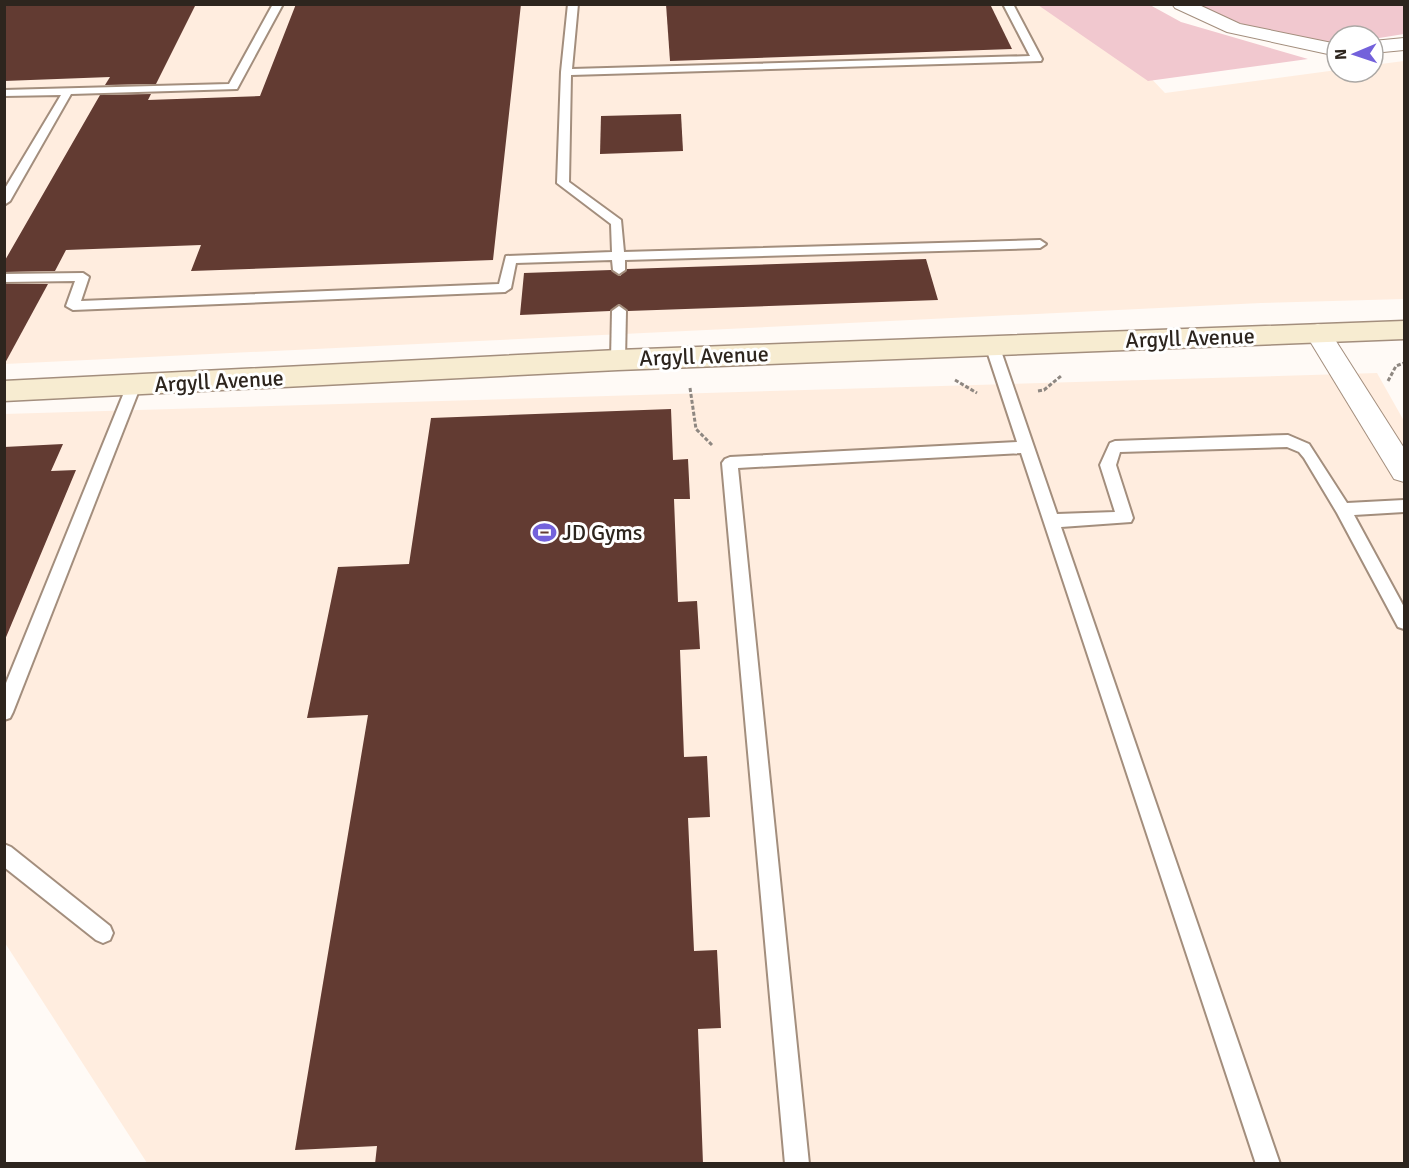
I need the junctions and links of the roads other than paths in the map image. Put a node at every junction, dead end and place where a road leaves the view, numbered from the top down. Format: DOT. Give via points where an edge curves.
graph roads {
  1 [pos="278,4"];
  2 [pos="573,4"];
  3 [pos="1008,4"];
  4 [pos="1181,4"];
  5 [pos="1404,44"];
  6 [pos="1385,46"];
  7 [pos="1325,47"];
  8 [pos="566,72"];
  9 [pos="68,91"];
  10 [pos="4,93"];
  11 [pos="4,201"];
  12 [pos="1040,244"];
  13 [pos="617,255"];
  14 [pos="619,270"];
  15 [pos="4,278"];
  16 [pos="619,311"];
  17 [pos="1404,330"];
  18 [pos="1318,333"];
  19 [pos="992,345"];
  20 [pos="618,360"];
  21 [pos="134,385"];
  22 [pos="4,391"];
  23 [pos="1027,447"];
  24 [pos="1404,471"];
  25 [pos="1404,507"];
  26 [pos="1343,509"];
  27 [pos="1052,521"];
  28 [pos="1404,622"];
  29 [pos="4,712"];
  30 [pos="4,854"];
  31 [pos="103,933"];
  32 [pos="797,1164"];
  33 [pos="1268,1164"];
  1 -- 9 [label="lane" via="233,87"];
  2 -- 8 [label="lane"];
  3 -- 8 [label="lane" via="1037,58"];
  4 -- 7 [label="street" via="1234,28"];
  5 -- 6 [label="street"];
  8 -- 13 [label="lane" via="563,183 617,223"];
  9 -- 10 [label="lane"];
  9 -- 11 [label="lane"];
  12 -- 13 [label="lane"];
  13 -- 14 [label="lane"];
  13 -- 15 [label="lane" via="510,259 505,288 73,306 83,277"];
  16 -- 20 [label="lane"];
  17 -- 18 [label="street, Argyll Avenue"];
  18 -- 19 [label="street, Argyll Avenue"];
  18 -- 24 [label="street"];
  19 -- 20 [label="street, Argyll Avenue"];
  19 -- 23 [label="lane"];
  20 -- 21 [label="street, Argyll Avenue"];
  21 -- 22 [label="street, Argyll Avenue"];
  21 -- 29 [label="lane"];
  23 -- 27 [label="lane"];
  23 -- 32 [label="lane" via="730,463"];
  25 -- 26 [label="lane"];
  26 -- 27 [label="lane" via="1304,448 1288,441 1115,447 1108,465 1125,518"];
  26 -- 28 [label="lane"];
  27 -- 33 [label="lane"];
  30 -- 31 [label="lane"];
}
